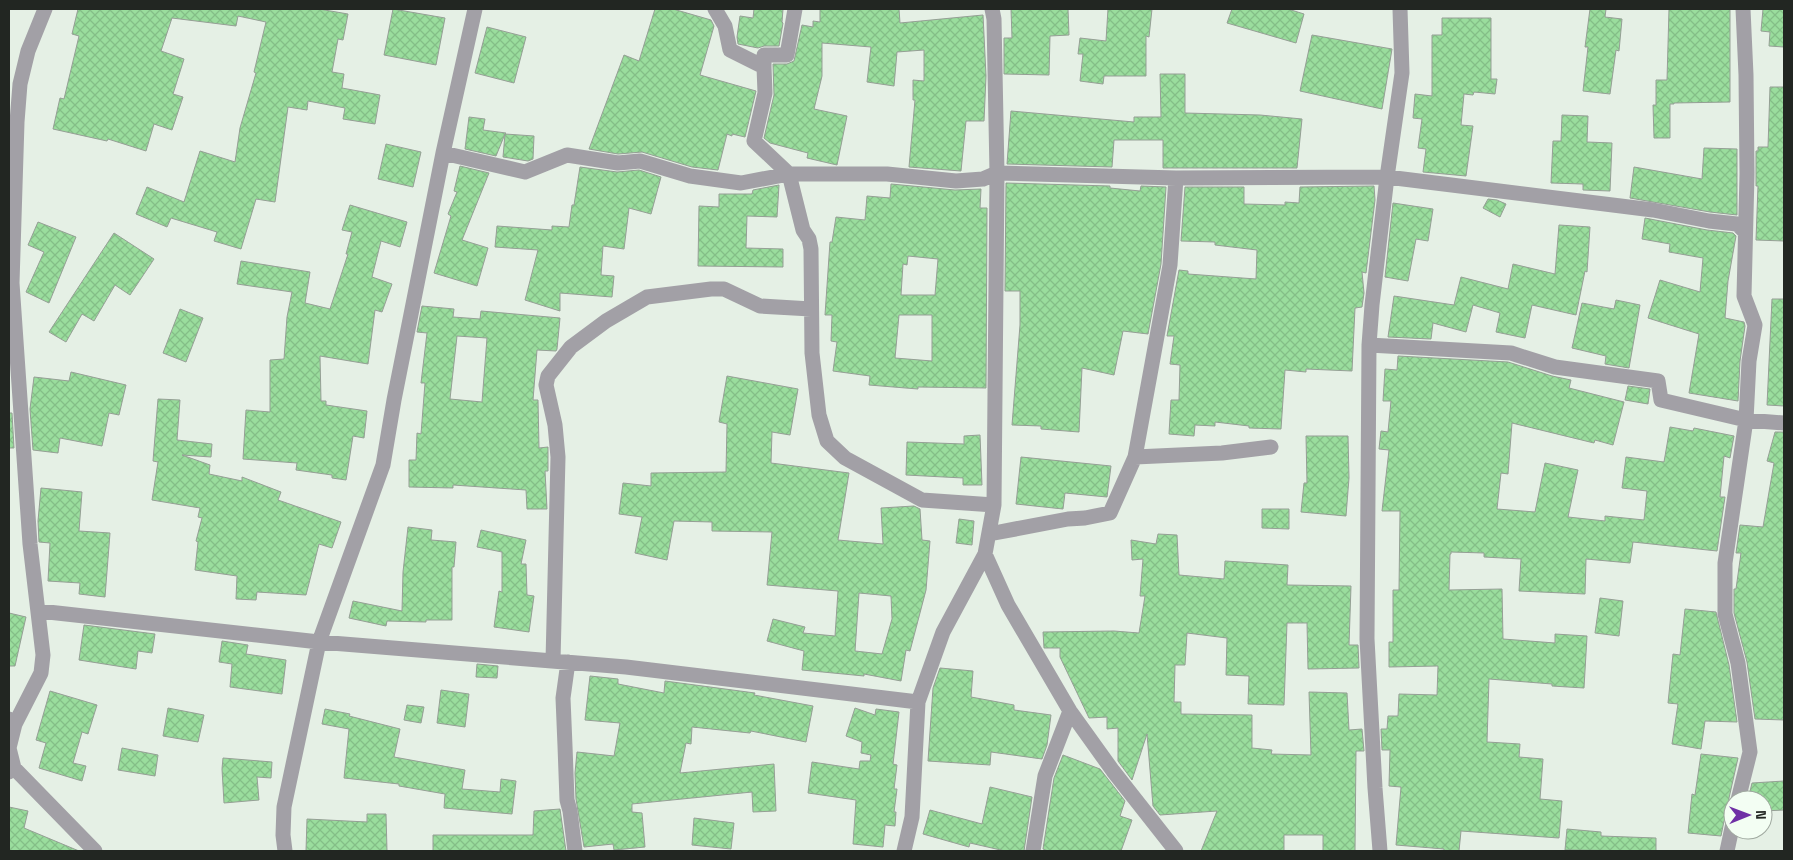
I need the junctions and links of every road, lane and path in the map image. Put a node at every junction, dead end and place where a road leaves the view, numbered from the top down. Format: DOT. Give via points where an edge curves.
graph roads {
  1 [pos="45,9"];
  2 [pos="475,9"];
  3 [pos="715,9"];
  4 [pos="796,9"];
  5 [pos="992,9"];
  6 [pos="1400,9"];
  7 [pos="1743,9"];
  8 [pos="764,67"];
  9 [pos="443,154"];
  10 [pos="997,173"];
  11 [pos="789,174"];
  12 [pos="1387,177"];
  13 [pos="1176,178"];
  14 [pos="1746,232"];
  15 [pos="811,309"];
  16 [pos="1369,346"];
  17 [pos="1746,420"];
  18 [pos="1784,423"];
  19 [pos="1271,446"];
  20 [pos="1135,457"];
  21 [pos="994,505"];
  22 [pos="989,534"];
  23 [pos="985,554"];
  24 [pos="39,611"];
  25 [pos="319,642"];
  26 [pos="553,661"];
  27 [pos="568,662"];
  28 [pos="918,702"];
  29 [pos="1070,711"];
  30 [pos="12,722"];
  31 [pos="11,770"];
  32 [pos="1740,790"];
  33 [pos="96,851"];
  34 [pos="285,851"];
  35 [pos="575,851"];
  36 [pos="904,851"];
  37 [pos="1033,851"];
  38 [pos="1176,851"];
  39 [pos="1380,851"];
  1 -- 24 [label="street" via="28,51 20,84 12,283 30,544"];
  2 -- 9 [label="street"];
  3 -- 8 [label="street" via="725,26 730,50"];
  4 -- 8 [label="street" via="787,55 764,55"];
  5 -- 10 [label="street"];
  6 -- 12 [label="street" via="1402,73"];
  7 -- 14 [label="street"];
  8 -- 11 [label="street" via="765,93 754,141"];
  9 -- 11 [label="street" via="525,172 567,155 618,163 640,161 690,176 741,183"];
  9 -- 25 [label="street" via="383,465"];
  10 -- 11 [label="street" via="983,179 956,181 887,174"];
  10 -- 13 [label="street"];
  10 -- 21 [label="street"];
  11 -- 15 [label="street" via="811,249"];
  12 -- 13 [label="street"];
  12 -- 14 [label="street" via="1653,210 1709,222 1737,224"];
  12 -- 16 [label="street"];
  13 -- 20 [label="street" via="1170,265"];
  14 -- 17 [label="street" via="1744,296 1755,325"];
  15 -- 21 [label="street" via="819,416 827,441 845,458 922,500"];
  15 -- 26 [label="street" via="760,306 724,289 647,297 571,347 548,376 546,385 558,458"];
  16 -- 17 [label="street" via="1511,352 1555,367 1658,381 1661,400"];
  16 -- 39 [label="street" via="1367,639"];
  17 -- 18 [label="street"];
  17 -- 32 [label="street" via="1725,563 1725,614 1738,664 1750,752"];
  19 -- 20 [label="street" via="1222,453"];
  20 -- 22 [label="street" via="1110,513"];
  21 -- 22 [label="street"];
  22 -- 23 [label="street"];
  23 -- 28 [label="street" via="943,632"];
  23 -- 29 [label="street" via="1008,605"];
  24 -- 25 [label="street"];
  24 -- 30 [label="street" via="44,655 40,673"];
  25 -- 26 [label="street"];
  25 -- 34 [label="street" via="284,807"];
  26 -- 27 [label="street"];
  27 -- 28 [label="street"];
  27 -- 35 [label="street" via="563,698 567,800"];
  28 -- 36 [label="street" via="912,817"];
  29 -- 37 [label="street" via="1045,776"];
  29 -- 38 [label="street"];
  30 -- 31 [label="street"];
  31 -- 33 [label="street"];
}
